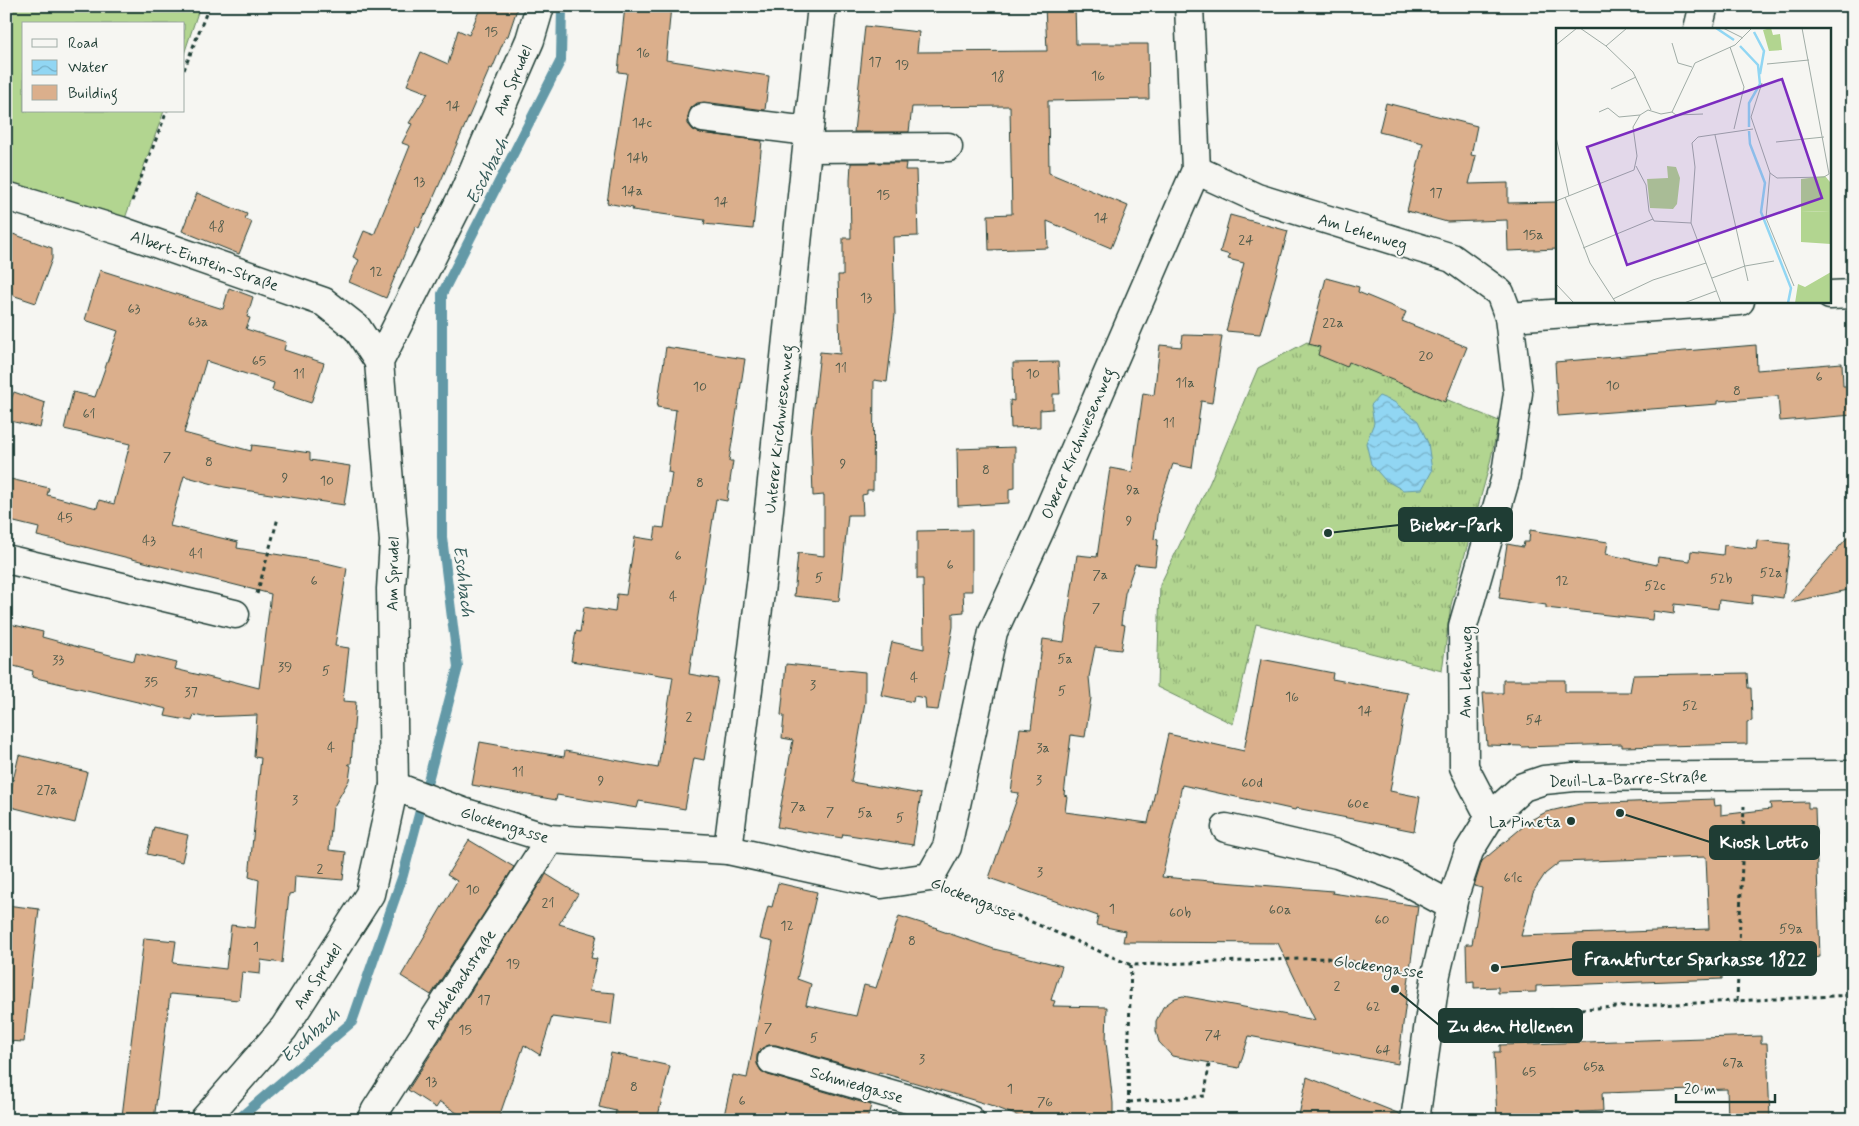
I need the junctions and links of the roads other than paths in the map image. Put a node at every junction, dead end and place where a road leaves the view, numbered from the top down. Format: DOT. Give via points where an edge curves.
graph roads {
  1 [pos="540,6"];
  2 [pos="822,6"];
  3 [pos="1189,6"];
  4 [pos="703,118"];
  5 [pos="808,140"];
  6 [pos="948,147"];
  7 [pos="1196,170"];
  8 [pos="6,196"];
  9 [pos="1853,294"];
  10 [pos="1832,295"];
  11 [pos="1730,302"];
  12 [pos="1509,317"];
  13 [pos="379,362"];
  14 [pos="6,559"];
  15 [pos="235,614"];
  16 [pos="1853,775"];
  17 [pos="394,786"];
  18 [pos="1490,817"];
  19 [pos="1226,828"];
  20 [pos="550,839"];
  21 [pos="728,850"];
  22 [pos="930,877"];
  23 [pos="1452,906"];
  24 [pos="772,1060"];
  25 [pos="204,1120"];
  26 [pos="371,1120"];
  27 [pos="970,1120"];
  28 [pos="1415,1120"];
  1 -- 13 [label="street, Am Sprudel" via="530,40 463,195"];
  2 -- 5 [label="street, Unterer Kirchwiesenweg"];
  3 -- 7 [label="street, Oberer Kirchwiesenweg"];
  4 -- 5 [label="street"];
  5 -- 6 [label="street"];
  5 -- 21 [label="street, Unterer Kirchwiesenweg" via="762,576"];
  7 -- 12 [label="street, Am Lehenweg" via="1257,198 1452,258 1500,294"];
  7 -- 22 [label="street, Oberer Kirchwiesenweg" via="993,632 947,847"];
  8 -- 13 [label="street, Albert-Einstein-Straße" via="120,231 324,302 357,328"];
  9 -- 10 [label="street"];
  11 -- 12 [label="street"];
  12 -- 18 [label="street, Am Lehenweg" via="1518,393 1506,480 1463,626 1464,767"];
  13 -- 17 [label="street, Am Sprudel" via="394,542 391,589"];
  14 -- 15 [label="street"];
  16 -- 18 [label="street, Deuil-La-Barre-Straße" via="1574,777 1544,780 1523,787"];
  17 -- 20 [label="street, Glockengasse"];
  17 -- 25 [label="street, Am Sprudel" via="370,894 284,1028"];
  18 -- 23 [label="street, Deuil-La-Barre-Straße" via="1469,851"];
  19 -- 23 [label="street" via="1337,854 1396,876"];
  20 -- 21 [label="street, Glockengasse"];
  20 -- 26 [label="street, Aschebachstraße"];
  21 -- 22 [label="street, Glockengasse" via="882,884"];
  23 -- 28 [label="street, Deuil-La-Barre-Straße" via="1436,974"];
  24 -- 27 [label="street, Schmiedgasse"];
}
